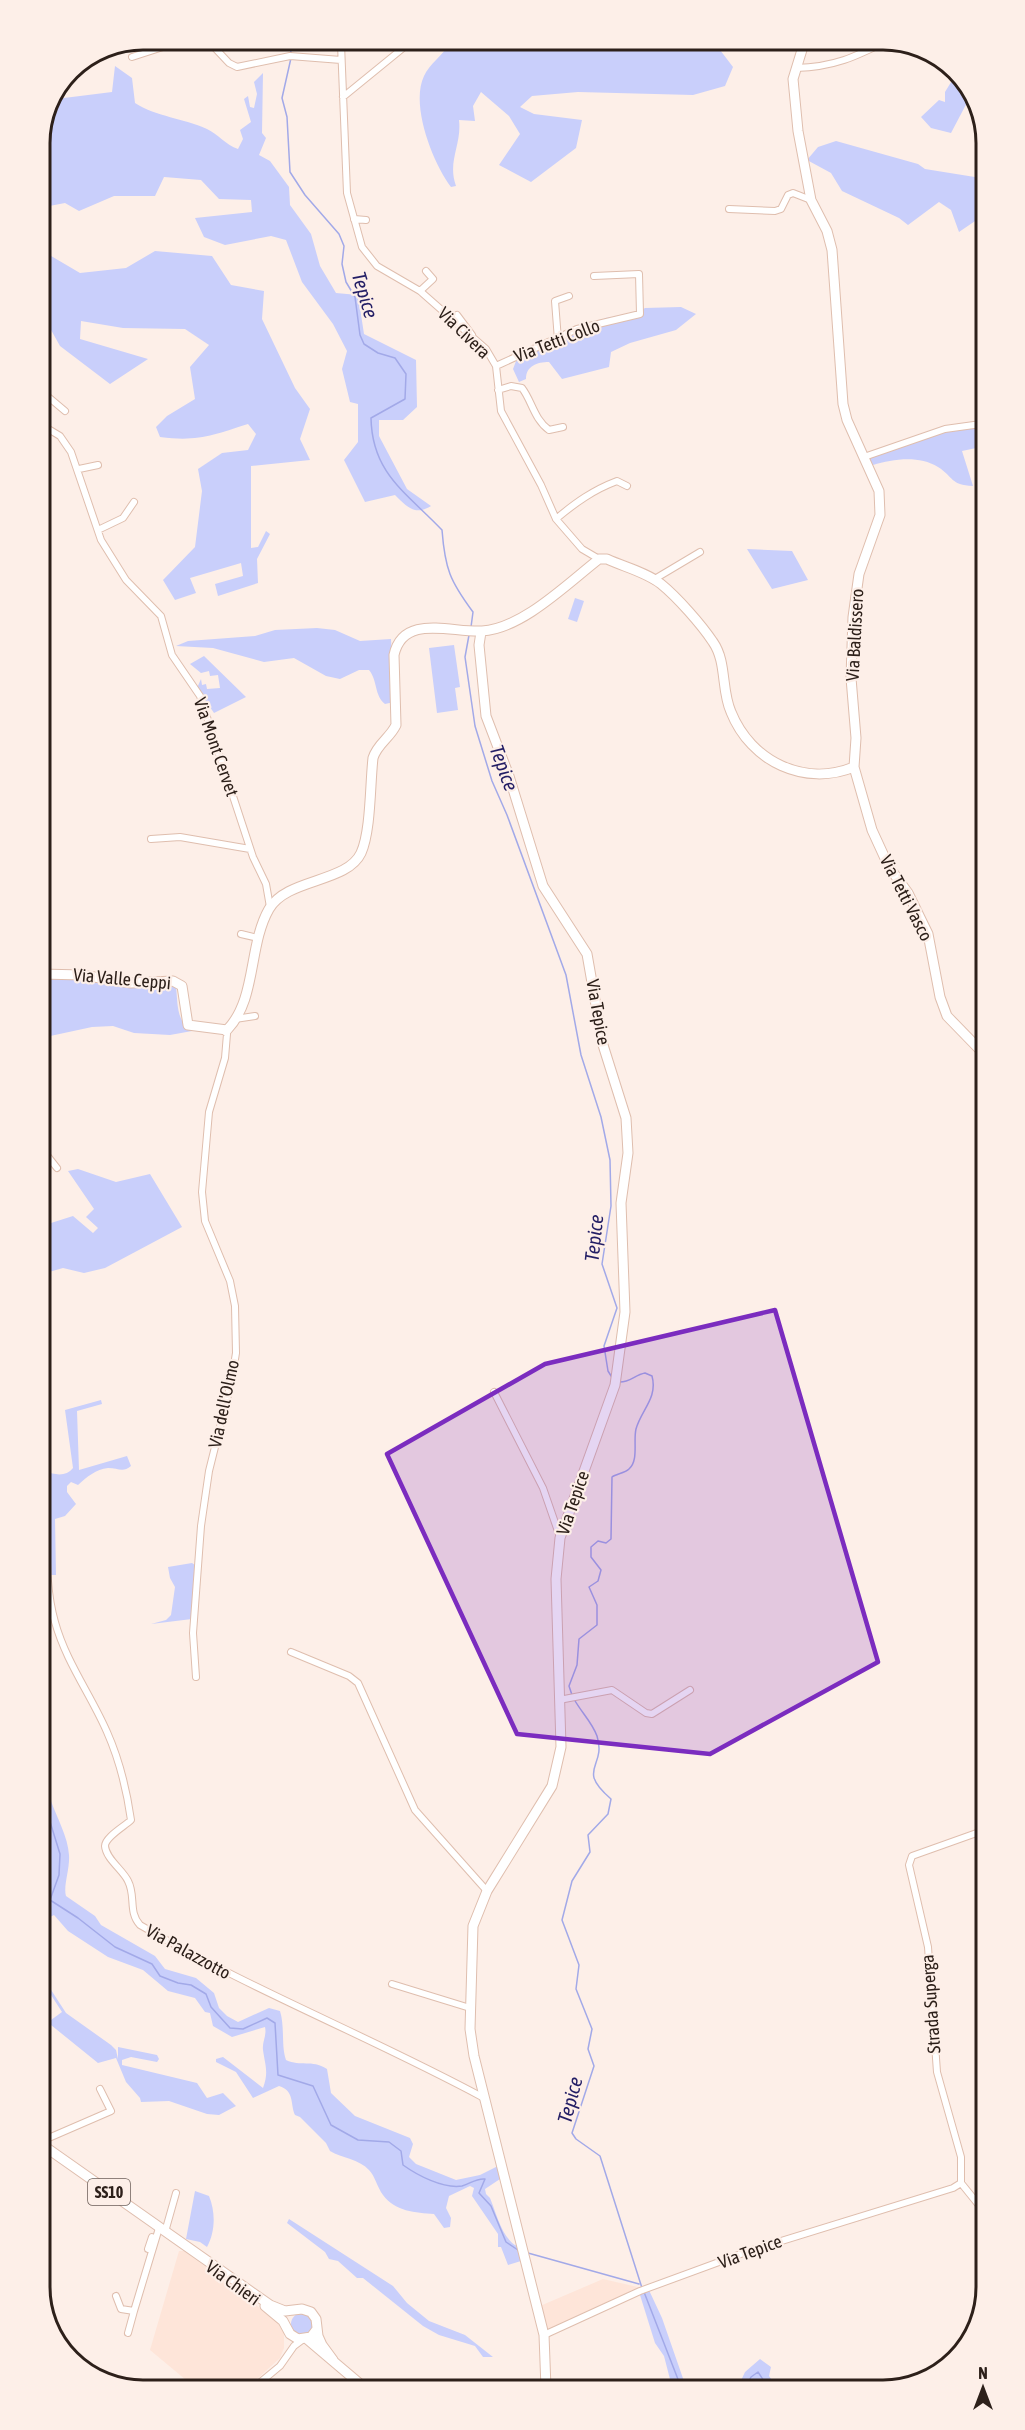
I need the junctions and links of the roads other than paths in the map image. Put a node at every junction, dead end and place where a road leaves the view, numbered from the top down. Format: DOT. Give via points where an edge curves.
graph roads {
  1 [pos="154,50"];
  2 [pos="217,50"];
  3 [pos="341,50"];
  4 [pos="401,50"];
  5 [pos="801,50"];
  6 [pos="869,50"];
  7 [pos="132,57"];
  8 [pos="341,60"];
  9 [pos="795,68"];
  10 [pos="343,97"];
  11 [pos="811,200"];
  12 [pos="729,209"];
  13 [pos="354,219"];
  14 [pos="366,220"];
  15 [pos="426,271"];
  16 [pos="594,276"];
  17 [pos="420,291"];
  18 [pos="569,296"];
  19 [pos="457,315"];
  20 [pos="558,340"];
  21 [pos="480,345"];
  22 [pos="496,366"];
  23 [pos="498,390"];
  24 [pos="50,398"];
  25 [pos="65,411"];
  26 [pos="976,425"];
  27 [pos="563,427"];
  28 [pos="50,430"];
  29 [pos="864,457"];
  30 [pos="98,465"];
  31 [pos="79,469"];
  32 [pos="627,486"];
  33 [pos="134,502"];
  34 [pos="556,519"];
  35 [pos="98,530"];
  36 [pos="700,552"];
  37 [pos="599,559"];
  38 [pos="653,580"];
  39 [pos="478,631"];
  40 [pos="854,767"];
  41 [pos="151,839"];
  42 [pos="250,849"];
  43 [pos="270,907"];
  44 [pos="241,934"];
  45 [pos="258,938"];
  46 [pos="50,974"];
  47 [pos="255,1016"];
  48 [pos="235,1019"];
  49 [pos="224,1031"];
  50 [pos="976,1046"];
  51 [pos="50,1159"];
  52 [pos="57,1168"];
  53 [pos="494,1392"];
  54 [pos="560,1538"];
  55 [pos="50,1583"];
  56 [pos="291,1652"];
  57 [pos="196,1677"];
  58 [pos="690,1690"];
  59 [pos="559,1701"];
  60 [pos="976,1833"];
  61 [pos="487,1891"];
  62 [pos="392,1984"];
  63 [pos="470,2008"];
  64 [pos="100,2089"];
  65 [pos="484,2098"];
  66 [pos="50,2137"];
  67 [pos="50,2150"];
  68 [pos="961,2183"];
  69 [pos="176,2193"];
  70 [pos="976,2202"];
  71 [pos="161,2231"];
  72 [pos="177,2240"];
  73 [pos="148,2249"];
  74 [pos="116,2295"];
  75 [pos="134,2311"];
  76 [pos="293,2312"];
  77 [pos="317,2329"];
  78 [pos="288,2330"];
  79 [pos="128,2333"];
  80 [pos="544,2335"];
  81 [pos="305,2340"];
  82 [pos="287,2355"];
  83 [pos="333,2360"];
  84 [pos="262,2380"];
  85 [pos="356,2380"];
  86 [pos="546,2380"];
  1 -- 7 [label="street"];
  2 -- 8 [label="street" via="237,67 291,56"];
  3 -- 8 [label="street, Via Civera"];
  4 -- 10 [label="street"];
  5 -- 9 [label="street, Via Baldissero"];
  6 -- 9 [label="street" via="821,68"];
  8 -- 10 [label="street, Via Civera"];
  9 -- 11 [label="street, Via Baldissero" via="793,96"];
  10 -- 13 [label="street, Via Civera" via="347,193"];
  11 -- 12 [label="street" via="792,193 775,211"];
  11 -- 29 [label="street, Via Baldissero" via="832,250 843,404"];
  13 -- 14 [label="street"];
  13 -- 17 [label="street, Via Civera" via="362,247 377,266"];
  15 -- 17 [label="street" via="433,279"];
  16 -- 20 [label="street, Via Tetti Collo" via="639,274 640,314 577,329"];
  17 -- 21 [label="street, Via Civera"];
  18 -- 20 [label="street" via="555,301"];
  19 -- 21 [label="street"];
  20 -- 22 [label="street, Via Tetti Collo"];
  21 -- 22 [label="street, Via Civera"];
  22 -- 23 [label="street, Via Civera"];
  23 -- 27 [label="street" via="522,388 545,427"];
  23 -- 34 [label="street, Via Civera" via="501,411"];
  24 -- 25 [label="street"];
  26 -- 29 [label="street" via="945,429"];
  28 -- 31 [label="street, Via Mont Cervet" via="60,436"];
  29 -- 40 [label="street, Via Baldissero" via="881,502 878,525 855,596 851,678"];
  30 -- 31 [label="street"];
  31 -- 35 [label="street, Via Mont Cervet"];
  32 -- 34 [label="street" via="617,481 597,489"];
  33 -- 35 [label="street" via="123,518"];
  34 -- 37 [label="street, Via Civera" via="582,549"];
  35 -- 42 [label="street, Via Mont Cervet" via="126,580 161,616 172,655 200,696"];
  36 -- 38 [label="street"];
  37 -- 38 [label="street"];
  37 -- 39 [label="street" via="517,620"];
  38 -- 40 [label="street" via="714,643 722,662 731,714 769,760 784,769 815,776"];
  39 -- 43 [label="street" via="415,630 396,645 396,725 377,747 373,758 361,853 349,867 295,889"];
  39 -- 54 [label="street, Via Tepice" via="483,707 489,727 509,776 543,886 586,954 603,1045 626,1118 628,1153 621,1203 625,1312 615,1386"];
  40 -- 50 [label="street, Via Tetti Vasco" via="872,830 928,934 947,1016"];
  41 -- 42 [label="street" via="180,837"];
  42 -- 43 [label="street, Via Mont Cervet" via="266,884"];
  43 -- 45 [label="street"];
  44 -- 45 [label="street"];
  45 -- 48 [label="street" via="246,993"];
  46 -- 49 [label="street, Via Valle Ceppi" via="131,982 173,981 182,986 188,1025"];
  47 -- 48 [label="street"];
  48 -- 49 [label="street"];
  49 -- 57 [label="street, Via dell'Olmo" via="225,1058 209,1112 202,1192 205,1221 230,1281 236,1344 201,1526 193,1633"];
  51 -- 52 [label="street"];
  53 -- 54 [label="street" via="543,1488"];
  54 -- 59 [label="street, Via Tepice" via="556,1579"];
  55 -- 65 [label="street, Via Palazzotto" via="54,1620 67,1656 108,1734 129,1804 131,1820 105,1845 128,1881 134,1919 223,1973 415,2061"];
  56 -- 61 [label="street" via="358,1683 415,1810"];
  58 -- 59 [label="street" via="652,1714 612,1690"];
  59 -- 61 [label="street, Via Tepice" via="561,1747 552,1786"];
  60 -- 68 [label="street, Strada Superga" via="912,1856 909,1865 928,1947 937,2072 961,2157"];
  61 -- 63 [label="street, Via Tepice" via="473,1926"];
  62 -- 63 [label="street"];
  63 -- 65 [label="street, Via Tepice" via="474,2056"];
  64 -- 66 [label="street" via="111,2111"];
  65 -- 80 [label="street, Via Tepice"];
  67 -- 71 [label="street, Via Chieri / SS10"];
  68 -- 70 [label="street"];
  68 -- 80 [label="street, Via Tepice" via="781,2240 648,2288"];
  69 -- 71 [label="street"];
  71 -- 72 [label="street, Via Chieri / SS10"];
  71 -- 73 [label="street" via="153,2236"];
  71 -- 75 [label="street"];
  72 -- 76 [label="street, Via Chieri / SS10" via="270,2305"];
  72 -- 78 [label="street, Via Chieri / SS10" via="274,2312"];
  74 -- 75 [label="street" via="121,2309"];
  75 -- 79 [label="street"];
  76 -- 77 [label="street, Via Chieri / SS10" via="311,2312"];
  76 -- 78 [label="street"];
  77 -- 81 [label="street"];
  77 -- 83 [label="street, Via Chieri"];
  78 -- 81 [label="street, Via Chieri / SS10"];
  78 -- 82 [label="street"];
  80 -- 86 [label="street, Via Tepice"];
  81 -- 82 [label="street"];
  81 -- 83 [label="street, Via Chieri"];
  82 -- 84 [label="street"];
  83 -- 85 [label="street"];
}
